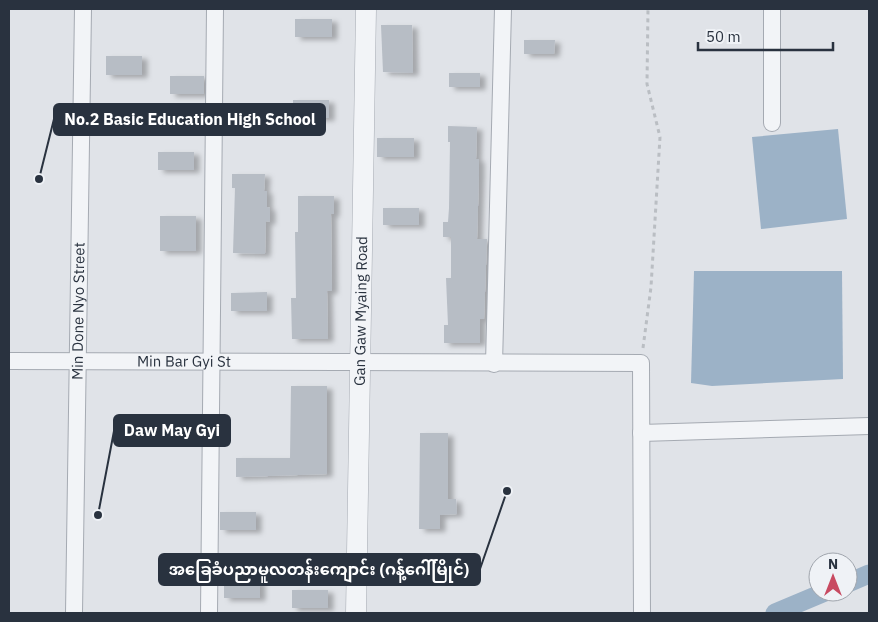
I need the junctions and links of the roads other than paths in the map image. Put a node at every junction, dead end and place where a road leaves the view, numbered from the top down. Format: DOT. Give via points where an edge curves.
graph roads {
  1 [pos="83,9"];
  2 [pos="215,9"];
  3 [pos="366,9"];
  4 [pos="503,9"];
  5 [pos="772,9"];
  6 [pos="772,124"];
  7 [pos="9,361"];
  8 [pos="76,361"];
  9 [pos="360,362"];
  10 [pos="211,363"];
  11 [pos="494,364"];
  12 [pos="869,426"];
  13 [pos="642,432"];
  14 [pos="74,613"];
  15 [pos="209,613"];
  16 [pos="356,613"];
  17 [pos="642,613"];
  1 -- 8 [label="street, Min Done Nyo Street"];
  2 -- 10 [label="street"];
  3 -- 9 [label="street, Gan Gaw Myaing Road"];
  4 -- 11 [label="street"];
  5 -- 6 [label="street"];
  7 -- 8 [label="street, Min Bar Gyi St"];
  8 -- 10 [label="street, Min Bar Gyi St"];
  8 -- 14 [label="street, Min Done Nyo Street"];
  9 -- 10 [label="street, Min Bar Gyi St"];
  9 -- 11 [label="street, Min Bar Gyi St"];
  9 -- 16 [label="street, Gan Gaw Myaing Road"];
  10 -- 15 [label="street"];
  11 -- 13 [label="street, Min Bar Gyi St" via="641,363"];
  12 -- 13 [label="street"];
  13 -- 17 [label="street"];
}
